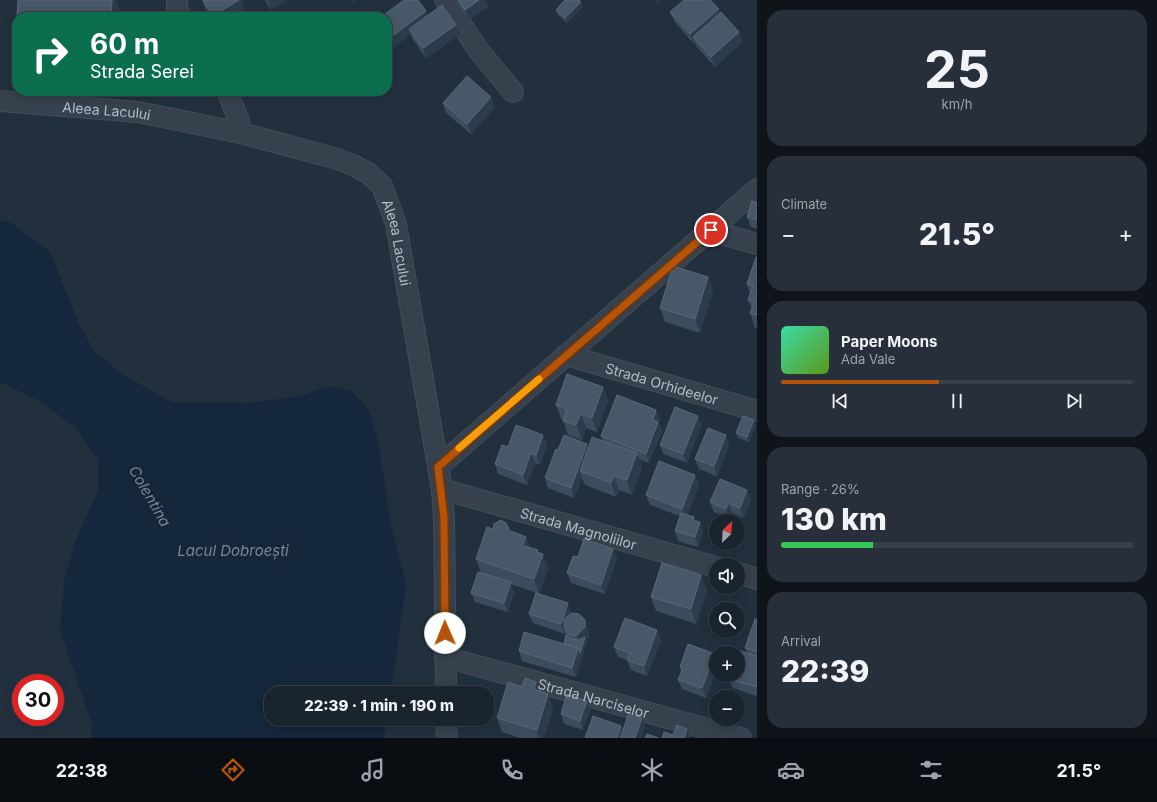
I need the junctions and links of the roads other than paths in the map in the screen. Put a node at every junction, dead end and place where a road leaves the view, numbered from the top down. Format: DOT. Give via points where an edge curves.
graph roads {
  1 [pos="177,0"];
  2 [pos="445,0"];
  3 [pos="179,12"];
  4 [pos="513,92"];
  5 [pos="229,96"];
  6 [pos="0,101"];
  7 [pos="241,133"];
  8 [pos="757,189"];
  9 [pos="711,230"];
  10 [pos="757,244"];
  11 [pos="566,355"];
  12 [pos="757,411"];
  13 [pos="438,467"];
  14 [pos="442,489"];
  15 [pos="709,565"];
  16 [pos="745,575"];
  17 [pos="757,579"];
  18 [pos="446,657"];
  19 [pos="446,686"];
  20 [pos="446,726"];
  21 [pos="447,738"];
  22 [pos="741,738"];
  1 -- 3 [label="street"];
  2 -- 4 [label="street" via="478,51"];
  5 -- 7 [label="street"];
  6 -- 7 [label="street, Aleea Lacului" via="138,112"];
  7 -- 13 [label="street, Aleea Lacului" via="354,165 382,186 398,232"];
  8 -- 9 [label="street"];
  9 -- 10 [label="street"];
  9 -- 11 [label="street"];
  11 -- 12 [label="street, Strada Orhideelor"];
  11 -- 13 [label="street"];
  13 -- 14 [label="street, Aleea Lacului"];
  14 -- 15 [label="street, Strada Magnoliilor"];
  14 -- 18 [label="street, Aleea Lacului"];
  16 -- 17 [label="street"];
  18 -- 19 [label="street, Aleea Lacului"];
  18 -- 22 [label="street, Strada Narciselor"];
  20 -- 21 [label="street"];
}
